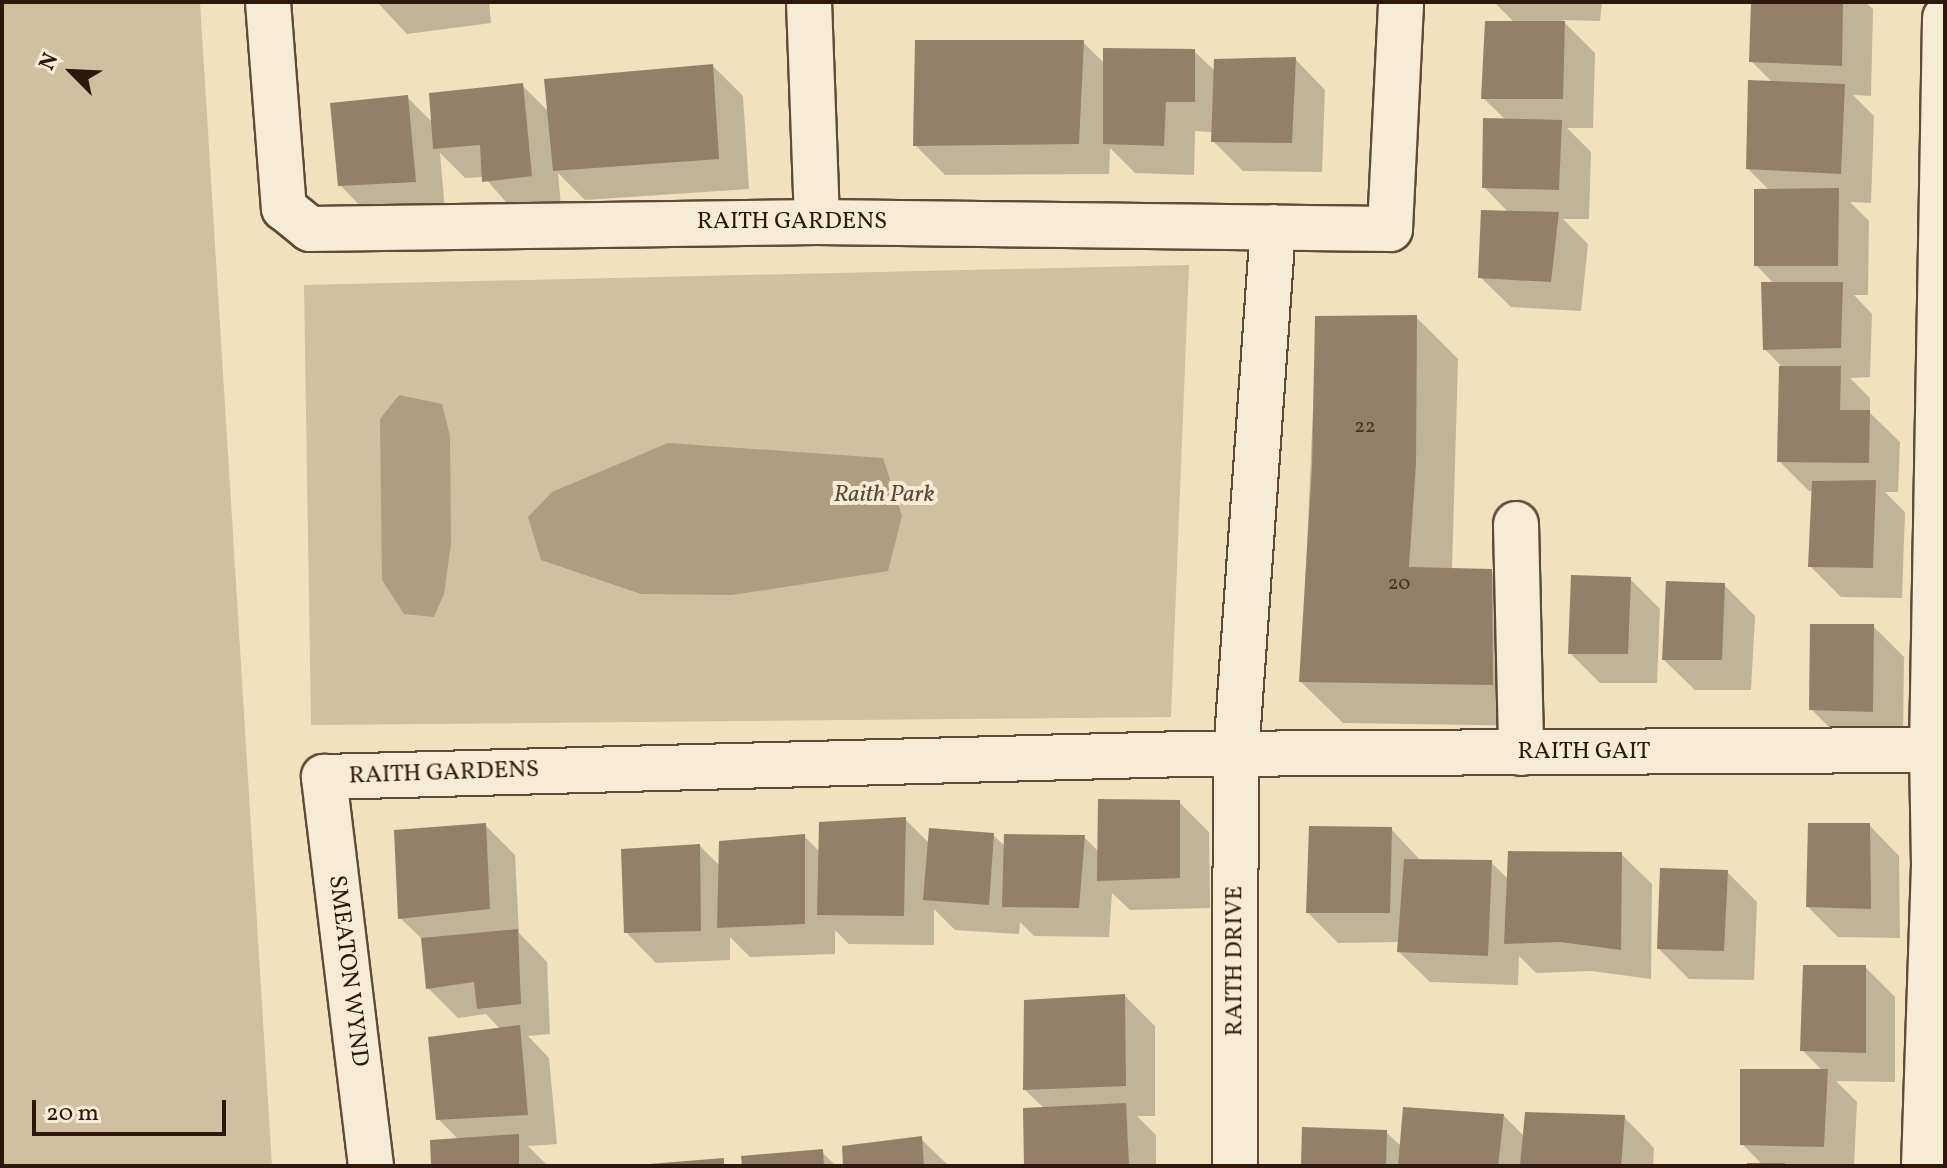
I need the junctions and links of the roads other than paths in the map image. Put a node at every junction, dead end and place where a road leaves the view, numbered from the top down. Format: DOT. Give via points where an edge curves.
graph roads {
  1 [pos="268,2"];
  2 [pos="809,2"];
  3 [pos="1401,2"];
  4 [pos="1945,18"];
  5 [pos="817,222"];
  6 [pos="1273,227"];
  7 [pos="1516,524"];
  8 [pos="1932,750"];
  9 [pos="1521,753"];
  10 [pos="1236,755"];
  11 [pos="324,777"];
  12 [pos="1940,865"];
  13 [pos="371,1166"];
  14 [pos="1235,1166"];
  15 [pos="1924,1166"];
  1 -- 5 [label="street, RAITH GARDENS" via="284,208 310,229"];
  2 -- 5 [label="street"];
  3 -- 6 [label="street, RAITH GARDENS" via="1390,229"];
  4 -- 8 [label="street"];
  5 -- 6 [label="street, RAITH GARDENS"];
  6 -- 10 [label="street, RAITH DRIVE"];
  7 -- 9 [label="street"];
  8 -- 9 [label="street, RAITH GAIT"];
  8 -- 12 [label="street"];
  9 -- 10 [label="street, RAITH GAIT"];
  10 -- 11 [label="street, RAITH GARDENS"];
  10 -- 14 [label="street, RAITH DRIVE"];
  11 -- 13 [label="street, SMEATON WYND"];
  12 -- 15 [label="street"];
}
